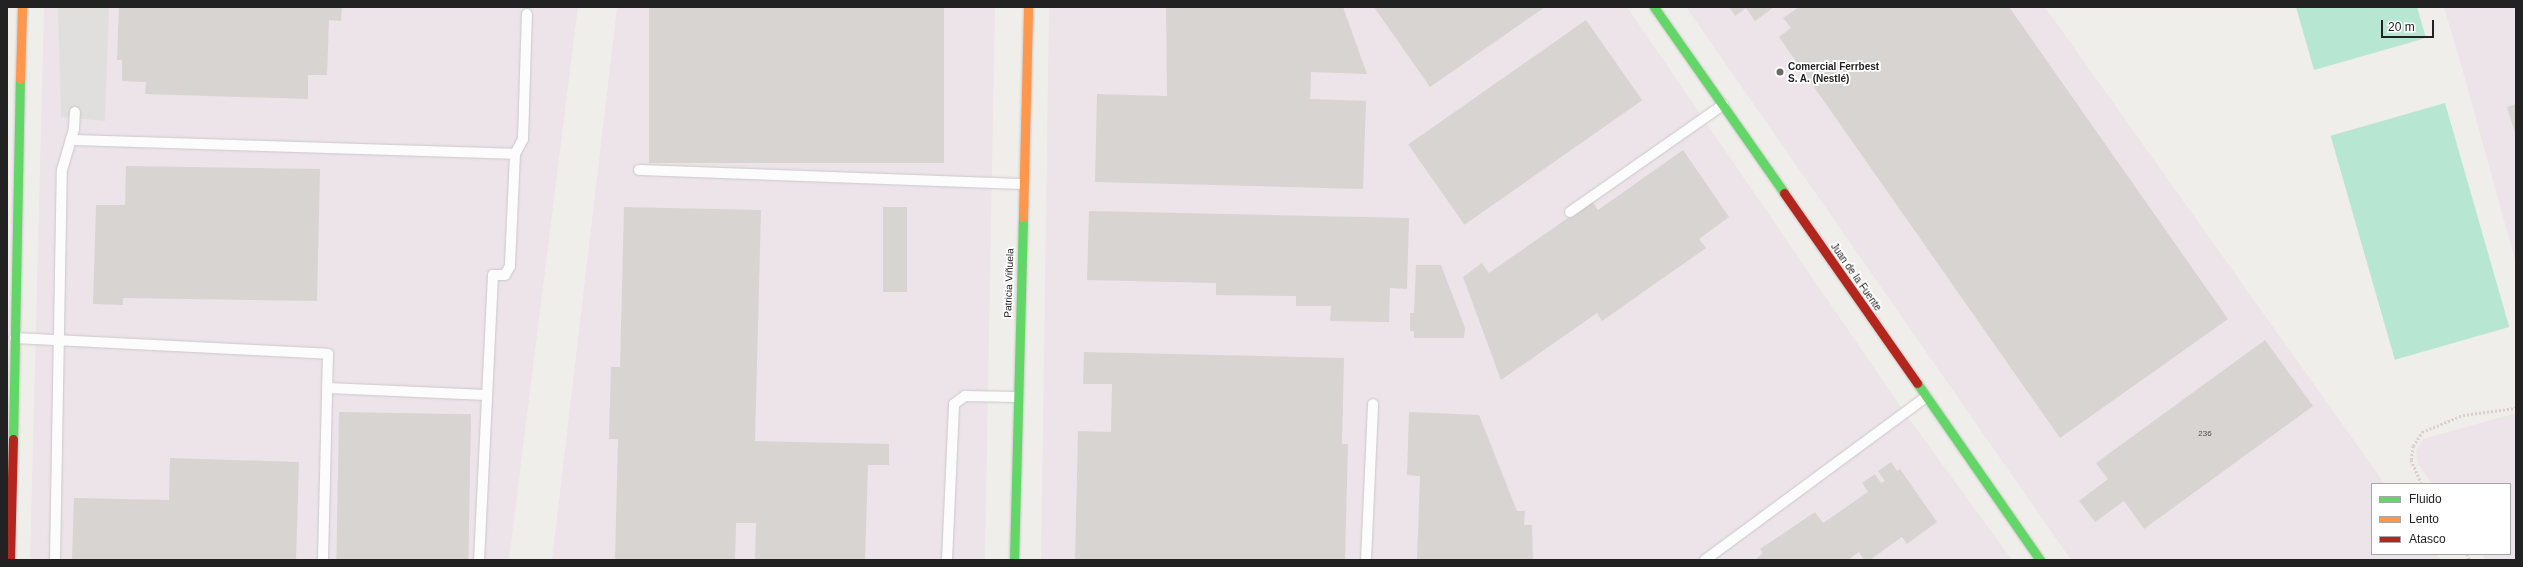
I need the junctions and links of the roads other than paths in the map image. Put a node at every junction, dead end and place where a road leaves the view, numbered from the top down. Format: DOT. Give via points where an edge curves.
graph roads {
  1 [pos="22,7"];
  2 [pos="1028,7"];
  3 [pos="1654,7"];
  4 [pos="527,14"];
  5 [pos="1723,105"];
  6 [pos="75,112"];
  7 [pos="71,140"];
  8 [pos="515,154"];
  9 [pos="639,170"];
  10 [pos="1023,184"];
  11 [pos="1570,212"];
  12 [pos="15,338"];
  13 [pos="58,339"];
  14 [pos="327,388"];
  15 [pos="487,395"];
  16 [pos="1017,397"];
  17 [pos="1926,397"];
  18 [pos="1373,404"];
  19 [pos="10,411"];
  20 [pos="10,442"];
  21 [pos="10,560"];
  22 [pos="55,560"];
  23 [pos="323,560"];
  24 [pos="479,560"];
  25 [pos="947,560"];
  26 [pos="1014,560"];
  27 [pos="1366,560"];
  28 [pos="1705,560"];
  29 [pos="2040,560"];
  1 -- 12 [label="street"];
  2 -- 10 [label="street, Patricia Viñuela"];
  3 -- 5 [label="street, Juan de la Fuente"];
  4 -- 8 [label="lane" via="523,139"];
  5 -- 11 [label="lane"];
  5 -- 17 [label="street, Juan de la Fuente"];
  6 -- 7 [label="lane"];
  7 -- 8 [label="lane"];
  7 -- 13 [label="lane" via="62,170"];
  8 -- 15 [label="lane" via="510,266 505,276 494,275"];
  9 -- 10 [label="lane"];
  10 -- 16 [label="street, Patricia Viñuela"];
  12 -- 13 [label="lane"];
  12 -- 19 [label="street"];
  13 -- 14 [label="lane" via="79,343 328,354"];
  13 -- 22 [label="lane"];
  14 -- 15 [label="lane"];
  14 -- 23 [label="lane"];
  15 -- 24 [label="lane"];
  16 -- 25 [label="lane" via="965,396 954,404"];
  16 -- 26 [label="street, Patricia Viñuela"];
  17 -- 28 [label="lane"];
  17 -- 29 [label="street, Juan de la Fuente"];
  18 -- 27 [label="lane"];
  19 -- 20 [label="street"];
  20 -- 21 [label="street"];
}
